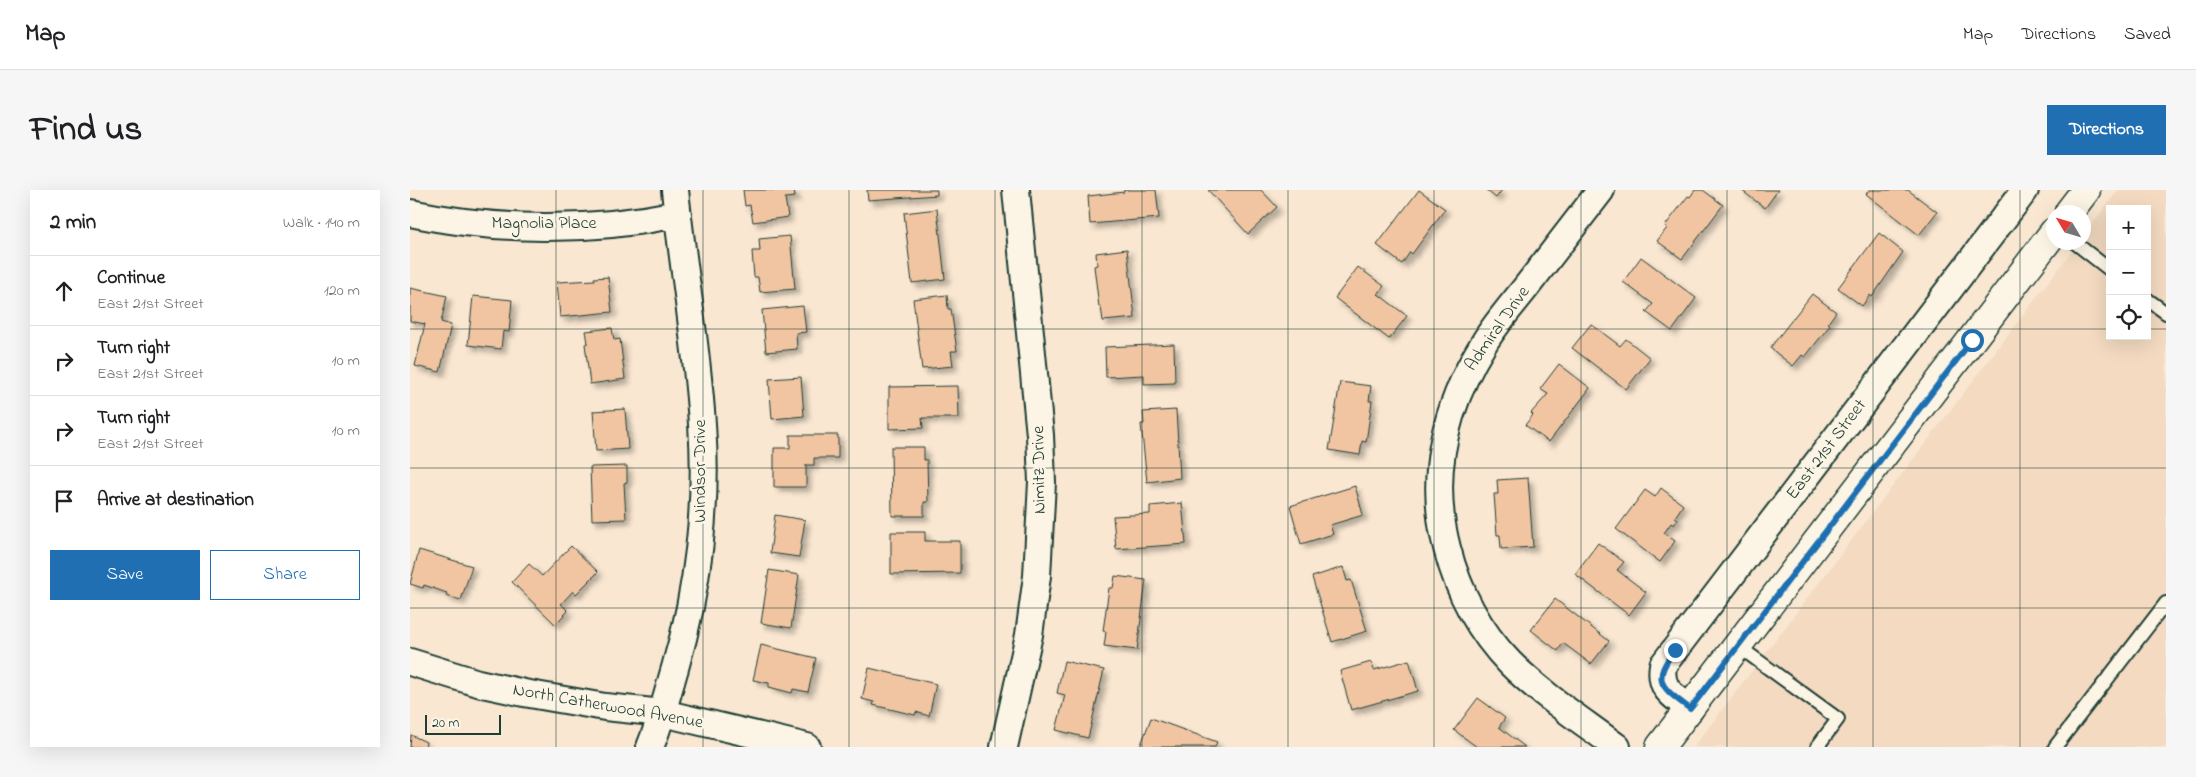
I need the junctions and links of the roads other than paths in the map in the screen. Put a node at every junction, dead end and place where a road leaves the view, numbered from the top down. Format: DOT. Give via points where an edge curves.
graph roads {
  1 [pos="1016,190"];
  2 [pos="1601,190"];
  3 [pos="2025,190"];
  4 [pos="2086,190"];
  5 [pos="676,202"];
  6 [pos="2074,205"];
  7 [pos="410,213"];
  8 [pos="2046,242"];
  9 [pos="2084,250"];
  10 [pos="2106,267"];
  11 [pos="2151,302"];
  12 [pos="2166,313"];
  13 [pos="2166,603"];
  14 [pos="1738,646"];
  15 [pos="410,662"];
  16 [pos="1690,709"];
  17 [pos="663,713"];
  18 [pos="650,747"];
  19 [pos="807,747"];
  20 [pos="1004,747"];
  21 [pos="1617,747"];
  22 [pos="1660,747"];
  23 [pos="1817,747"];
  24 [pos="2055,747"];
  1 -- 20 [label="street, Nimitz Drive" via="1040,426 1042,482 1037,576 1029,635"];
  2 -- 21 [label="street, Admiral Drive" via="1484,341 1461,383 1443,439 1439,493 1441,523 1452,570 1486,634 1528,680"];
  3 -- 16 [label="street, East 21st Street" via="1662,665 1661,679 1666,689"];
  4 -- 6 [label="main road"];
  5 -- 7 [label="street, Magnolia Place" via="643,220 539,227 445,220"];
  5 -- 17 [label="street, Windsor Drive" via="699,388 704,470 695,576 685,634"];
  8 -- 14 [label="main road"];
  9 -- 10 [label="lane"];
  11 -- 12 [label="lane"];
  13 -- 24 [label="lane"];
  14 -- 16 [label="main road"];
  14 -- 23 [label="lane" via="1838,720"];
  15 -- 17 [label="street, North Catherwood Avenue" via="478,683 559,701"];
  16 -- 22 [label="main road"];
  17 -- 18 [label="street, Windsor Drive"];
  17 -- 19 [label="street, North Catherwood Avenue"];
}
